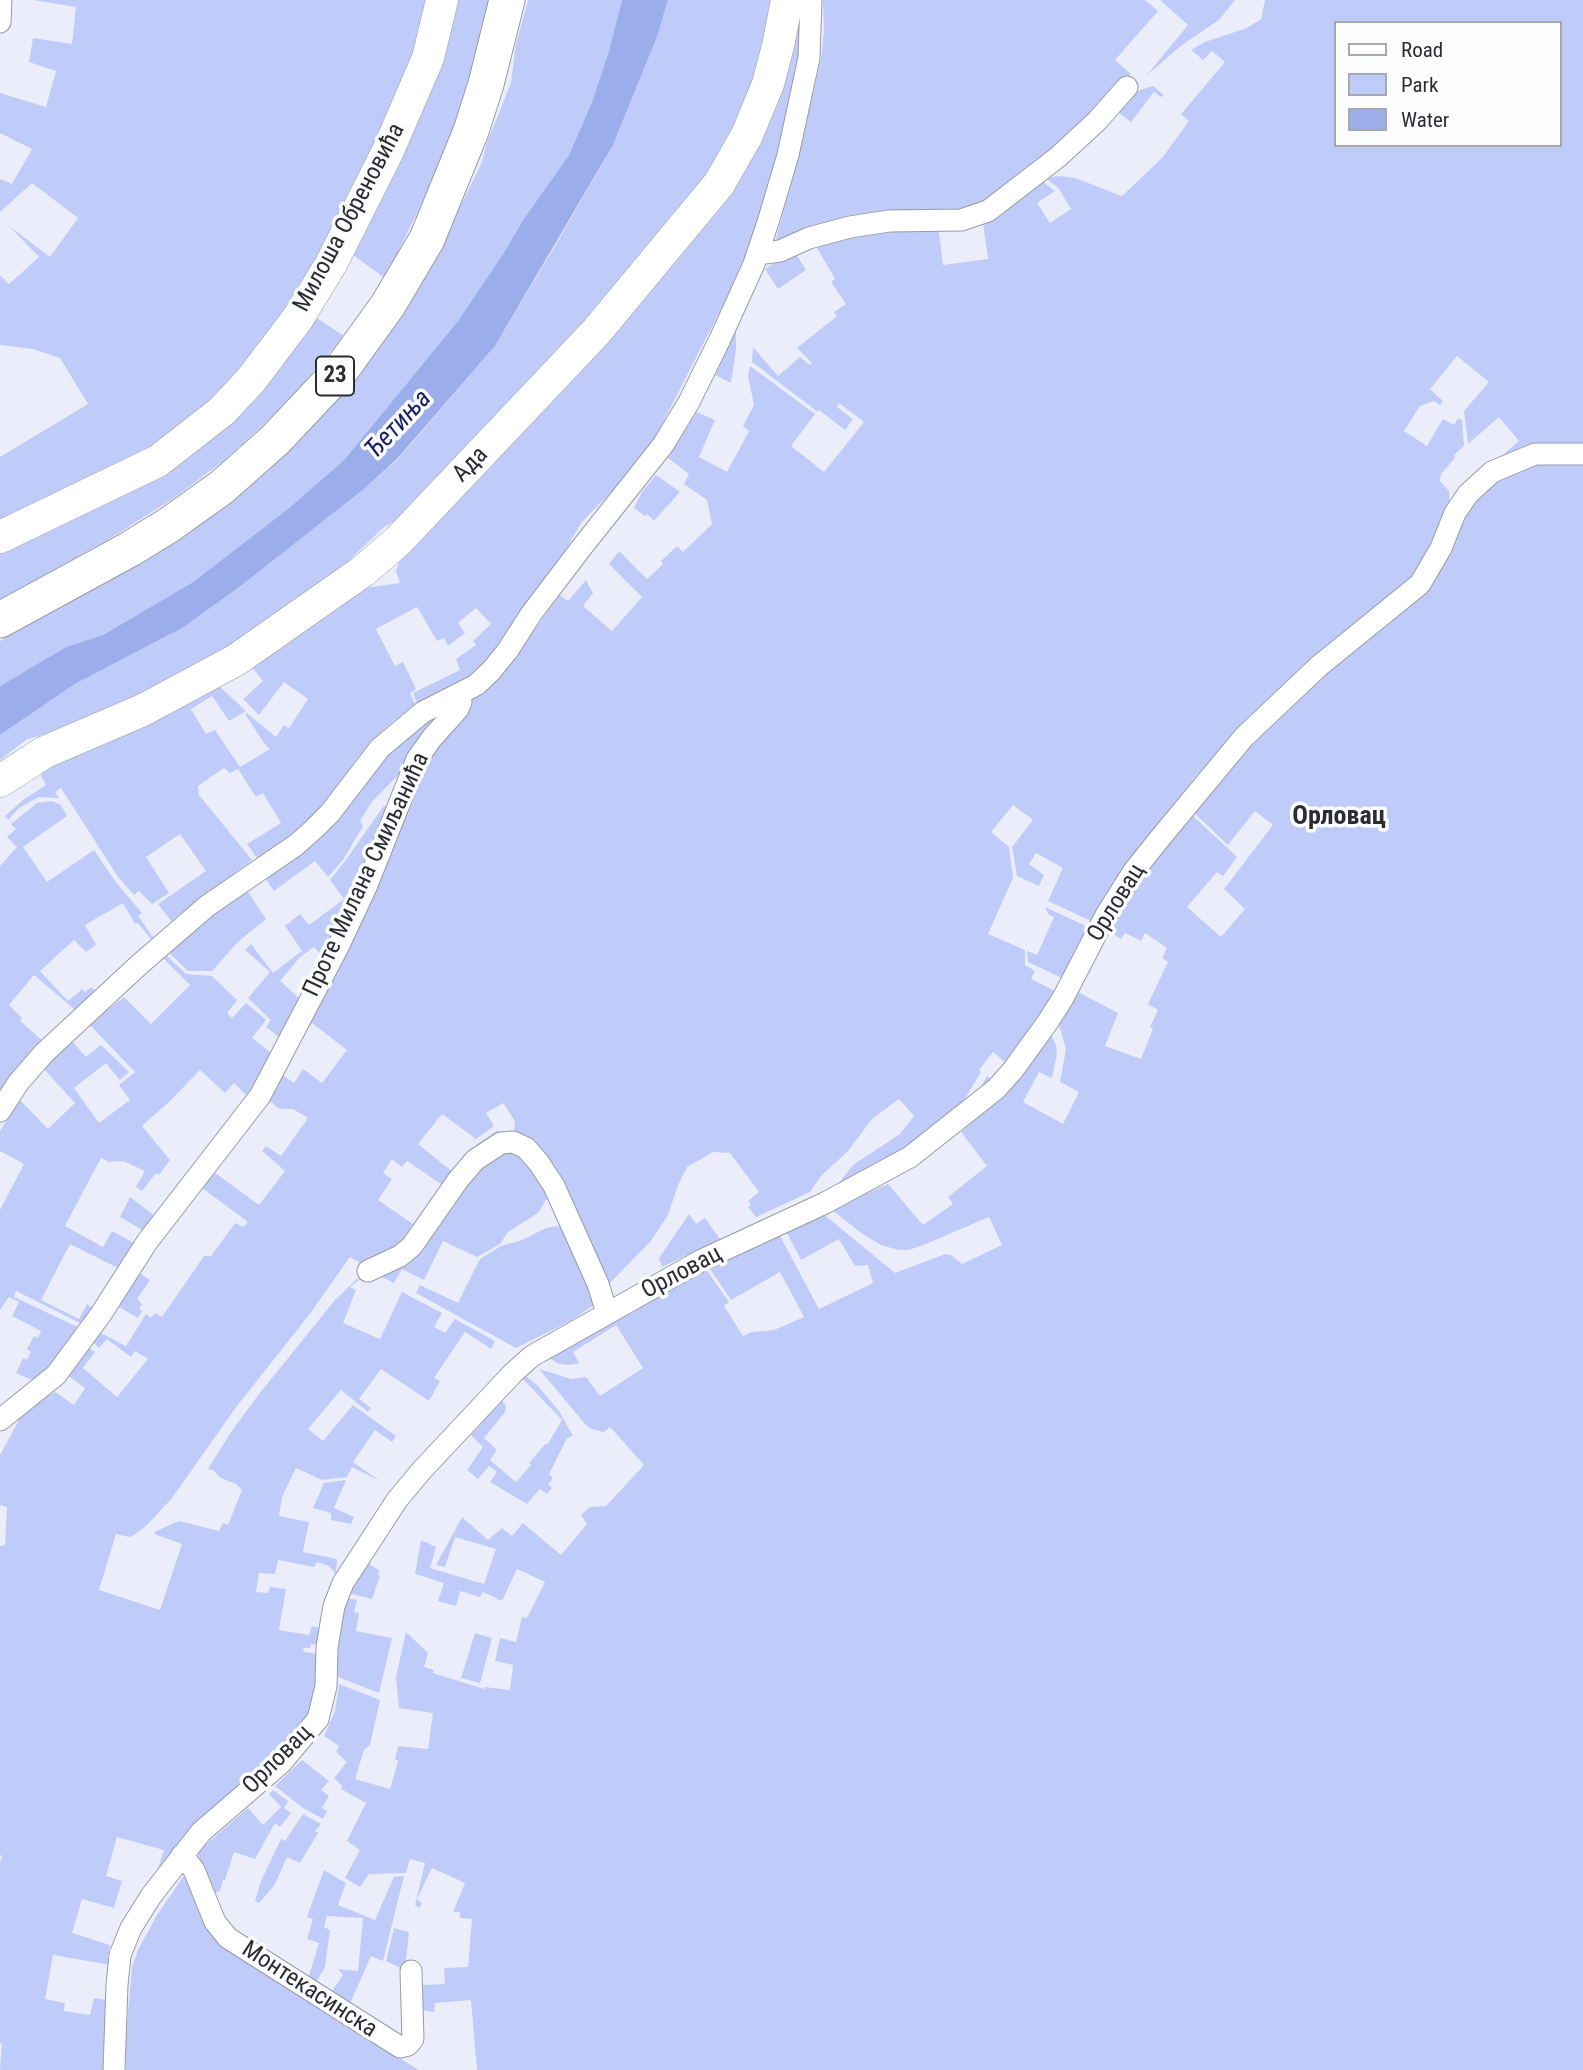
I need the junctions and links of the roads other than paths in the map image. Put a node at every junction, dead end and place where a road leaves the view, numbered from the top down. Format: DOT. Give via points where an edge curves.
graph roads {
  1 [pos="1,0"];
  2 [pos="442,0"];
  3 [pos="507,0"];
  4 [pos="787,0"];
  5 [pos="811,0"];
  6 [pos="0,22"];
  7 [pos="1127,87"];
  8 [pos="757,254"];
  9 [pos="1583,454"];
  10 [pos="0,537"];
  11 [pos="0,620"];
  12 [pos="460,695"];
  13 [pos="0,781"];
  14 [pos="0,1111"];
  15 [pos="368,1270"];
  16 [pos="607,1314"];
  17 [pos="0,1420"];
  18 [pos="181,1855"];
  19 [pos="411,1971"];
  20 [pos="114,2070"];
  1 -- 6 [label="street"];
  2 -- 10 [label="street, Милоша Обреновића" via="428,58 387,153 331,264 251,380 222,411 158,461"];
  3 -- 11 [label="main road, 23" via="471,131 427,239 388,305 341,370 275,440 222,487 130,549"];
  4 -- 13 [label="street, Ада" via="768,84 747,135 719,184 596,332 398,541 236,660 143,710 45,752"];
  5 -- 8 [label="street" via="809,58 788,155"];
  7 -- 8 [label="street" via="1058,157 988,211 961,220 889,221 850,227 780,251"];
  8 -- 12 [label="street" via="689,402 663,444 508,650 476,685"];
  9 -- 16 [label="street, Орловац" via="1535,454 1492,472 1468,494 1420,584 1319,666 1244,737 1167,828 1106,915 1051,1016 996,1089 910,1157 825,1203 702,1260"];
  12 -- 14 [label="street, Проте Милана Смиљанића" via="423,712 401,729 380,748 314,830 207,906 109,992 44,1053"];
  12 -- 17 [label="street, Проте Милана Смиљанића" via="461,705 418,759 337,949 260,1096 146,1242 56,1375"];
  15 -- 16 [label="street" via="412,1246 475,1160 500,1143 513,1142 526,1148 554,1186"];
  16 -- 18 [label="street, Орловац" via="524,1363 397,1500 358,1556 334,1606 325,1695 318,1719 281,1763"];
  18 -- 19 [label="street, Монтекасинска" via="194,1870 215,1922 228,1938 400,2047 413,2039"];
  18 -- 20 [label="street, Орловац" via="131,1928 120,1955"];
}
